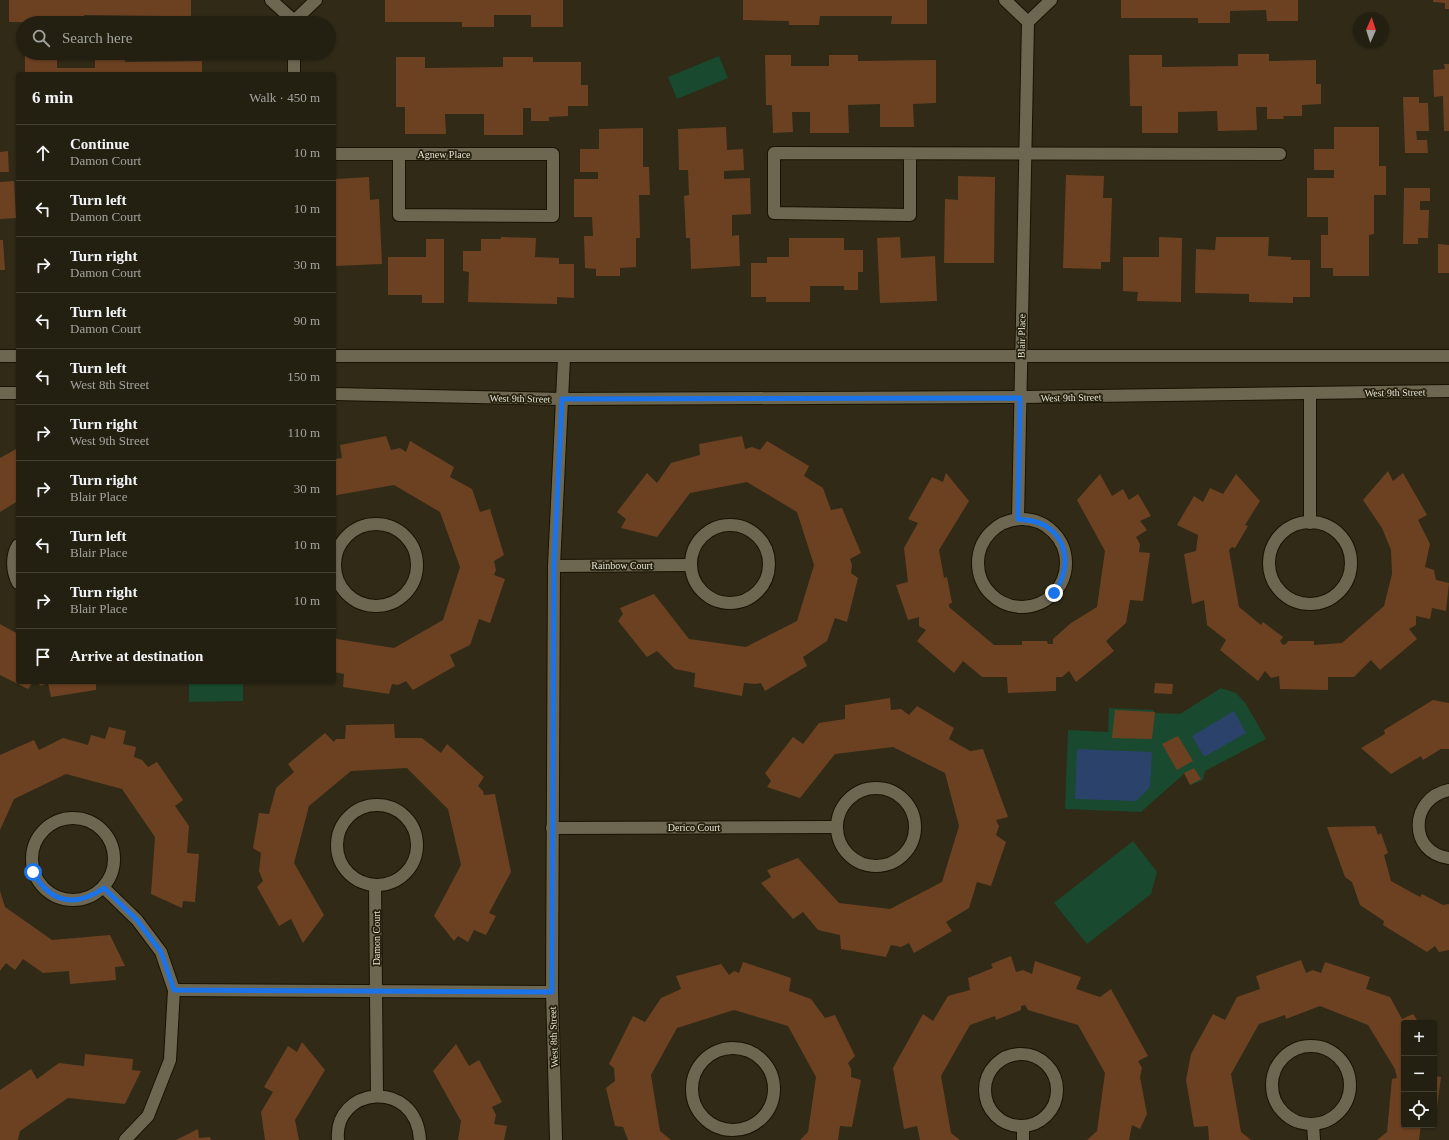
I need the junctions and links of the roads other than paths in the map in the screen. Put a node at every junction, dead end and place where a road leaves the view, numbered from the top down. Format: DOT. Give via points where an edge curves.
graph roads {
  1 [pos="271,0"];
  2 [pos="316,0"];
  3 [pos="1005,0"];
  4 [pos="1051,0"];
  5 [pos="288,16"];
  6 [pos="300,16"];
  7 [pos="1028,22"];
  8 [pos="294,60"];
  9 [pos="294,72"];
  10 [pos="1025,153"];
  11 [pos="336,154"];
  12 [pos="399,154"];
  13 [pos="910,154"];
  14 [pos="1280,154"];
  15 [pos="0,356"];
  16 [pos="16,356"];
  17 [pos="336,356"];
  18 [pos="1020,356"];
  19 [pos="1449,356"];
  20 [pos="564,358"];
  21 [pos="1449,391"];
  22 [pos="0,393"];
  23 [pos="16,393"];
  24 [pos="1310,393"];
  25 [pos="336,394"];
  26 [pos="1020,398"];
  27 [pos="562,399"];
  28 [pos="1018,519"];
  29 [pos="1310,522"];
  30 [pos="16,552"];
  31 [pos="336,561"];
  32 [pos="690,565"];
  33 [pos="554,566"];
  34 [pos="336,571"];
  35 [pos="16,579"];
  36 [pos="1449,790"];
  37 [pos="837,827"];
  38 [pos="552,828"];
  39 [pos="1449,858"];
  40 [pos="375,885"];
  41 [pos="104,888"];
  42 [pos="174,990"];
  43 [pos="376,991"];
  44 [pos="552,992"];
  45 [pos="377,1096"];
  46 [pos="1313,1124"];
  47 [pos="1023,1126"];
  48 [pos="733,1135"];
  49 [pos="125,1140"];
  50 [pos="338,1140"];
  51 [pos="420,1140"];
  52 [pos="556,1140"];
  53 [pos="1023,1140"];
  54 [pos="1314,1140"];
  1 -- 5 [label="street"];
  2 -- 6 [label="street"];
  3 -- 7 [label="street"];
  4 -- 7 [label="street"];
  7 -- 10 [label="street, Blair Place"];
  8 -- 9 [label="street"];
  10 -- 13 [label="street"];
  10 -- 14 [label="street"];
  10 -- 18 [label="street, Blair Place"];
  11 -- 12 [label="street, Agnew Place"];
  12 -- 12 [label="street, Agnew Place" via="553,154 553,216 399,215"];
  13 -- 13 [label="street" via="774,153 774,213 910,215"];
  15 -- 16 [label="street"];
  17 -- 20 [label="street"];
  18 -- 19 [label="street"];
  18 -- 20 [label="street"];
  18 -- 26 [label="street, Blair Place"];
  20 -- 27 [label="street, West 8th Street"];
  21 -- 24 [label="street, West 9th Street"];
  22 -- 23 [label="street"];
  24 -- 26 [label="street, West 9th Street"];
  24 -- 29 [label="street"];
  25 -- 27 [label="street, West 9th Street"];
  26 -- 27 [label="street, West 9th Street"];
  26 -- 28 [label="street, Blair Place"];
  27 -- 33 [label="street, West 8th Street"];
  28 -- 28 [label="street" via="992,530 978,555 978,569 982,583 990,595 1002,603 1030,607 1043,602 1054,593 1062,581 1066,566 1058,538 1047,527 1033,521"];
  29 -- 29 [label="street" via="1296,525 1284,532 1275,543 1270,557 1270,571 1275,584 1284,595 1296,602 1310,604 1324,602 1337,595 1346,584 1351,560 1342,538 1322,524"];
  30 -- 35 [label="street" via="13,563"];
  31 -- 34 [label="street" via="341,545 354,530 366,525 379,524 392,527 403,534 412,544 417,556 417,570 406,593 395,601 381,606 367,605 354,600 344,590"];
  32 -- 32 [label="street" via="693,578 700,590 710,598 723,603 736,603 754,594 766,579 769,567 768,554 763,542 754,533 731,524 718,526 706,532 692,552"];
  32 -- 33 [label="street, Rainbow Court"];
  33 -- 38 [label="street, West 8th Street"];
  36 -- 39 [label="street" via="1432,796 1425,803 1418,825 1420,837 1427,847 1436,854"];
  37 -- 37 [label="street" via="846,852 869,866 882,866 906,853 913,841 915,828 913,815 906,803 896,794 874,788 852,796 839,815"];
  37 -- 38 [label="street, Derico Court"];
  38 -- 44 [label="street, West 8th Street"];
  40 -- 40 [label="street" via="388,884 399,879 408,871 417,848 412,824 403,814 391,807 377,804 364,807 342,824 337,851 342,864 350,874 362,882"];
  40 -- 43 [label="street, Damon Court"];
  41 -- 41 [label="street" via="115,864 110,839 102,828 84,819 64,818 52,823 42,832 34,844 33,872 40,884 51,894 64,900 78,900 92,896"];
  41 -- 42 [label="street" via="137,920 161,952"];
  42 -- 43 [label="street"];
  42 -- 49 [label="street" via="170,1060 148,1116"];
  43 -- 44 [label="street"];
  43 -- 45 [label="street, Damon Court"];
  44 -- 52 [label="street, West 8th Street"];
  45 -- 50 [label="street" via="365,1098 345,1113 339,1125"];
  45 -- 51 [label="street" via="391,1098 404,1104 419,1128"];
  46 -- 46 [label="street" via="1326,1122 1338,1115 1346,1105 1351,1079 1338,1057 1328,1049 1315,1046 1302,1047 1290,1052 1281,1060 1274,1072 1272,1084 1274,1097 1289,1117 1300,1123"];
  46 -- 54 [label="street"];
  47 -- 47 [label="street" via="1035,1124 1046,1117 1057,1095 1057,1083 1044,1062 1033,1056 1021,1054 1009,1056 991,1070 986,1080 985,1092 993,1113 1012,1125"];
  47 -- 53 [label="street"];
  48 -- 48 [label="street" via="759,1121 768,1110 773,1098 774,1084 770,1070 762,1059 738,1048 725,1048 712,1053 702,1061 695,1073 693,1099 708,1121"];
}
